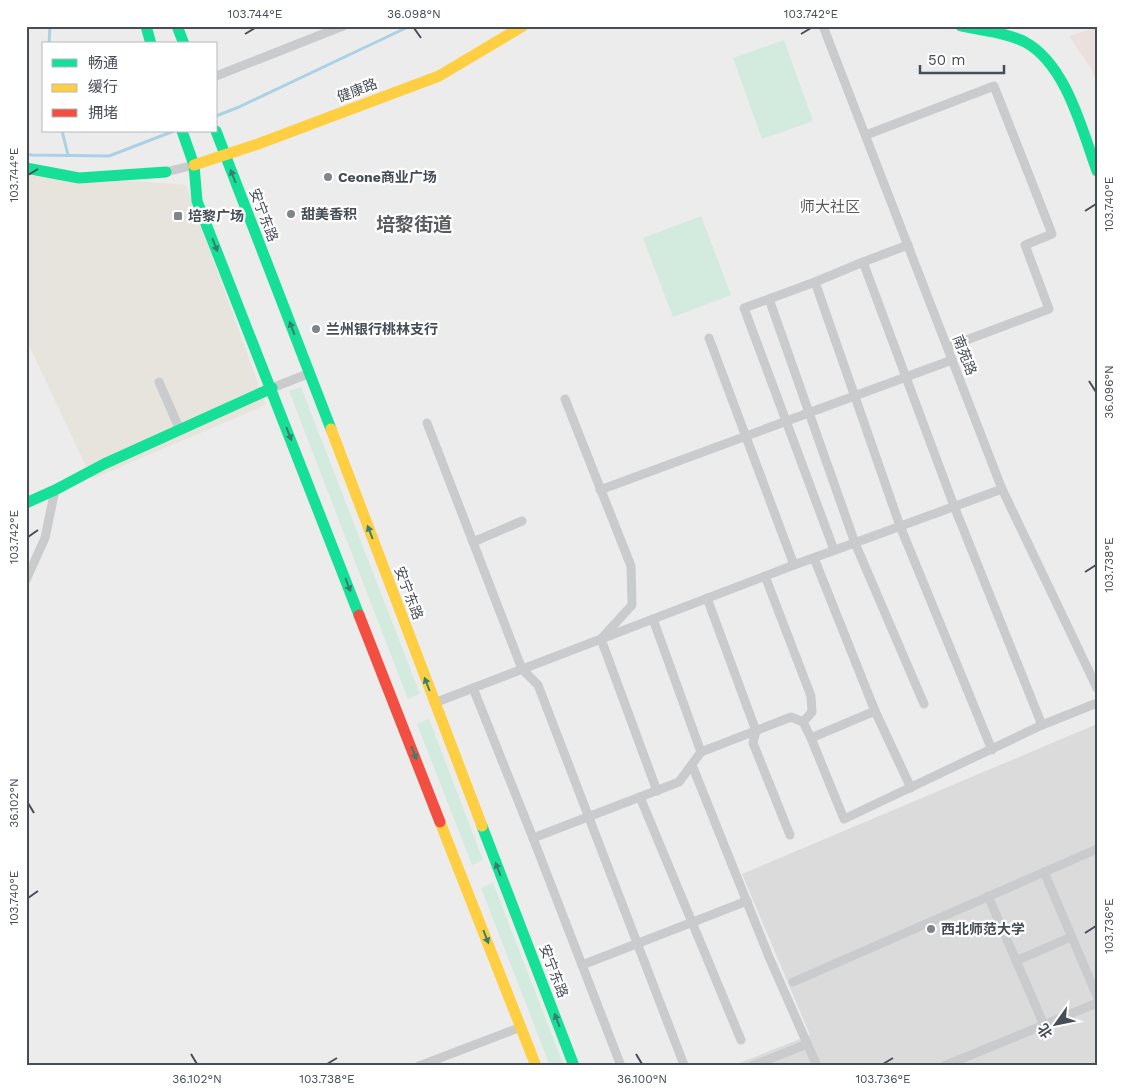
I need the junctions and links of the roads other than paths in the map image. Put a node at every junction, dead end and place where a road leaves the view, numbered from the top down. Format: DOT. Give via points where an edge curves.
graph roads {
  1 [pos="146,26"];
  2 [pos="177,26"];
  3 [pos="343,26"];
  4 [pos="524,26"];
  5 [pos="823,26"];
  6 [pos="960,26"];
  7 [pos="151,42"];
  8 [pos="183,42"];
  9 [pos="218,75"];
  10 [pos="216,132"];
  11 [pos="183,135"];
  12 [pos="866,135"];
  13 [pos="224,154"];
  14 [pos="194,165"];
  15 [pos="26,168"];
  16 [pos="1097,171"];
  17 [pos="166,172"];
  18 [pos="908,245"];
  19 [pos="863,262"];
  20 [pos="814,282"];
  21 [pos="769,299"];
  22 [pos="708,338"];
  23 [pos="948,347"];
  24 [pos="952,360"];
  25 [pos="310,373"];
  26 [pos="905,377"];
  27 [pos="160,382"];
  28 [pos="272,388"];
  29 [pos="854,396"];
  30 [pos="565,399"];
  31 [pos="810,412"];
  32 [pos="785,422"];
  33 [pos="428,424"];
  34 [pos="180,430"];
  35 [pos="746,436"];
  36 [pos="1002,488"];
  37 [pos="55,490"];
  38 [pos="600,490"];
  39 [pos="26,503"];
  40 [pos="954,506"];
  41 [pos="522,521"];
  42 [pos="900,526"];
  43 [pos="473,542"];
  44 [pos="855,542"];
  45 [pos="834,550"];
  46 [pos="814,558"];
  47 [pos="794,565"];
  48 [pos="765,576"];
  49 [pos="26,580"];
  50 [pos="707,598"];
  51 [pos="653,619"];
  52 [pos="601,639"];
  53 [pos="522,669"];
  54 [pos="473,688"];
  55 [pos="1097,688"];
  56 [pos="434,703"];
  57 [pos="1097,703"];
  58 [pos="924,704"];
  59 [pos="875,711"];
  60 [pos="803,722"];
  61 [pos="1042,725"];
  62 [pos="756,731"];
  63 [pos="811,738"];
  64 [pos="992,750"];
  65 [pos="701,752"];
  66 [pos="692,765"];
  67 [pos="911,788"];
  68 [pos="656,791"];
  69 [pos="640,797"];
  70 [pos="588,817"];
  71 [pos="790,834"];
  72 [pos="533,838"];
  73 [pos="1097,849"];
  74 [pos="1044,872"];
  75 [pos="988,896"];
  76 [pos="747,901"];
  77 [pos="692,922"];
  78 [pos="1072,936"];
  79 [pos="637,944"];
  80 [pos="1016,961"];
  81 [pos="582,965"];
  82 [pos="794,982"];
  83 [pos="1097,996"];
  84 [pos="1097,1003"];
  85 [pos="1044,1025"];
  86 [pos="521,1027"];
  87 [pos="741,1040"];
  88 [pos="807,1044"];
  89 [pos="684,1065"];
  90 [pos="419,1066"];
  91 [pos="536,1066"];
  92 [pos="574,1066"];
  93 [pos="621,1066"];
  94 [pos="752,1066"];
  95 [pos="817,1066"];
  96 [pos="944,1066"];
  1 -- 7 [label="main road"];
  2 -- 8 [label="main road"];
  3 -- 9 [label="street"];
  4 -- 13 [label="main road, 健康路" via="439,76"];
  5 -- 12 [label="street, 南苑路"];
  6 -- 16 [label="main road" via="1023,42 1041,53 1056,72"];
  10 -- 13 [label="main road, 安宁东路"];
  11 -- 14 [label="main road"];
  12 -- 18 [label="street, 南苑路"];
  12 -- 23 [label="street" via="994,86 1049,226 1052,234 1025,245 1049,309"];
  13 -- 14 [label="main road, 健康路"];
  25 -- 13 [label="main road, 安宁东路, one-way"];
  14 -- 17 [label="street"];
  14 -- 28 [label="main road, one-way" via="197,201 233,307"];
  15 -- 17 [label="main road" via="79,178"];
  18 -- 19 [label="street"];
  18 -- 23 [label="street, 南苑路"];
  19 -- 20 [label="street"];
  19 -- 26 [label="street"];
  20 -- 21 [label="street"];
  20 -- 29 [label="street"];
  21 -- 31 [label="street"];
  21 -- 32 [label="street" via="744,308"];
  22 -- 35 [label="street"];
  23 -- 24 [label="street, 南苑路"];
  24 -- 26 [label="street"];
  24 -- 36 [label="street, 南苑路"];
  25 -- 28 [label="street"];
  56 -- 25 [label="main road, 安宁东路, one-way"];
  26 -- 29 [label="street"];
  26 -- 40 [label="street"];
  27 -- 34 [label="street"];
  28 -- 34 [label="main road"];
  28 -- 86 [label="main road, one-way"];
  29 -- 31 [label="street"];
  29 -- 42 [label="street"];
  30 -- 38 [label="street"];
  31 -- 32 [label="street"];
  31 -- 44 [label="street"];
  32 -- 35 [label="street"];
  32 -- 45 [label="street"];
  33 -- 43 [label="street"];
  34 -- 37 [label="main road"];
  35 -- 38 [label="street"];
  35 -- 47 [label="street"];
  36 -- 40 [label="street"];
  36 -- 55 [label="street, 南苑路"];
  37 -- 39 [label="main road"];
  37 -- 49 [label="street" via="45,538"];
  38 -- 52 [label="street" via="631,566 632,605"];
  40 -- 42 [label="street"];
  40 -- 61 [label="street"];
  41 -- 43 [label="street"];
  42 -- 44 [label="street"];
  42 -- 64 [label="street"];
  43 -- 53 [label="street"];
  44 -- 45 [label="street"];
  44 -- 58 [label="street"];
  45 -- 46 [label="street"];
  46 -- 47 [label="street"];
  46 -- 59 [label="street"];
  47 -- 48 [label="street"];
  48 -- 50 [label="street"];
  48 -- 60 [label="street" via="811,696 812,712"];
  50 -- 51 [label="street"];
  50 -- 62 [label="street"];
  51 -- 52 [label="street"];
  51 -- 65 [label="street"];
  52 -- 53 [label="street"];
  52 -- 68 [label="street"];
  53 -- 54 [label="street"];
  53 -- 70 [label="street" via="538,685"];
  54 -- 56 [label="street"];
  54 -- 72 [label="street"];
  92 -- 56 [label="main road, 安宁东路, one-way"];
  57 -- 61 [label="street"];
  59 -- 63 [label="street"];
  59 -- 67 [label="street"];
  60 -- 62 [label="street" via="792,717"];
  60 -- 63 [label="street"];
  61 -- 64 [label="street"];
  62 -- 65 [label="street"];
  62 -- 71 [label="street" via="753,743"];
  63 -- 67 [label="street" via="844,819"];
  64 -- 67 [label="street"];
  65 -- 66 [label="street"];
  66 -- 68 [label="street" via="680,782"];
  66 -- 76 [label="street"];
  68 -- 69 [label="street"];
  69 -- 70 [label="street"];
  69 -- 77 [label="street"];
  70 -- 72 [label="street"];
  70 -- 79 [label="street"];
  72 -- 81 [label="street"];
  73 -- 74 [label="street"];
  74 -- 75 [label="street"];
  74 -- 78 [label="street"];
  75 -- 80 [label="street"];
  75 -- 82 [label="street"];
  76 -- 77 [label="street"];
  76 -- 88 [label="street"];
  77 -- 79 [label="street"];
  77 -- 87 [label="street"];
  78 -- 80 [label="street"];
  78 -- 83 [label="street"];
  79 -- 81 [label="street"];
  79 -- 89 [label="street"];
  80 -- 85 [label="street"];
  81 -- 93 [label="street"];
  84 -- 85 [label="street"];
  85 -- 96 [label="street"];
  86 -- 90 [label="street"];
  86 -- 91 [label="main road"];
  88 -- 94 [label="street"];
  88 -- 95 [label="street"];
}
